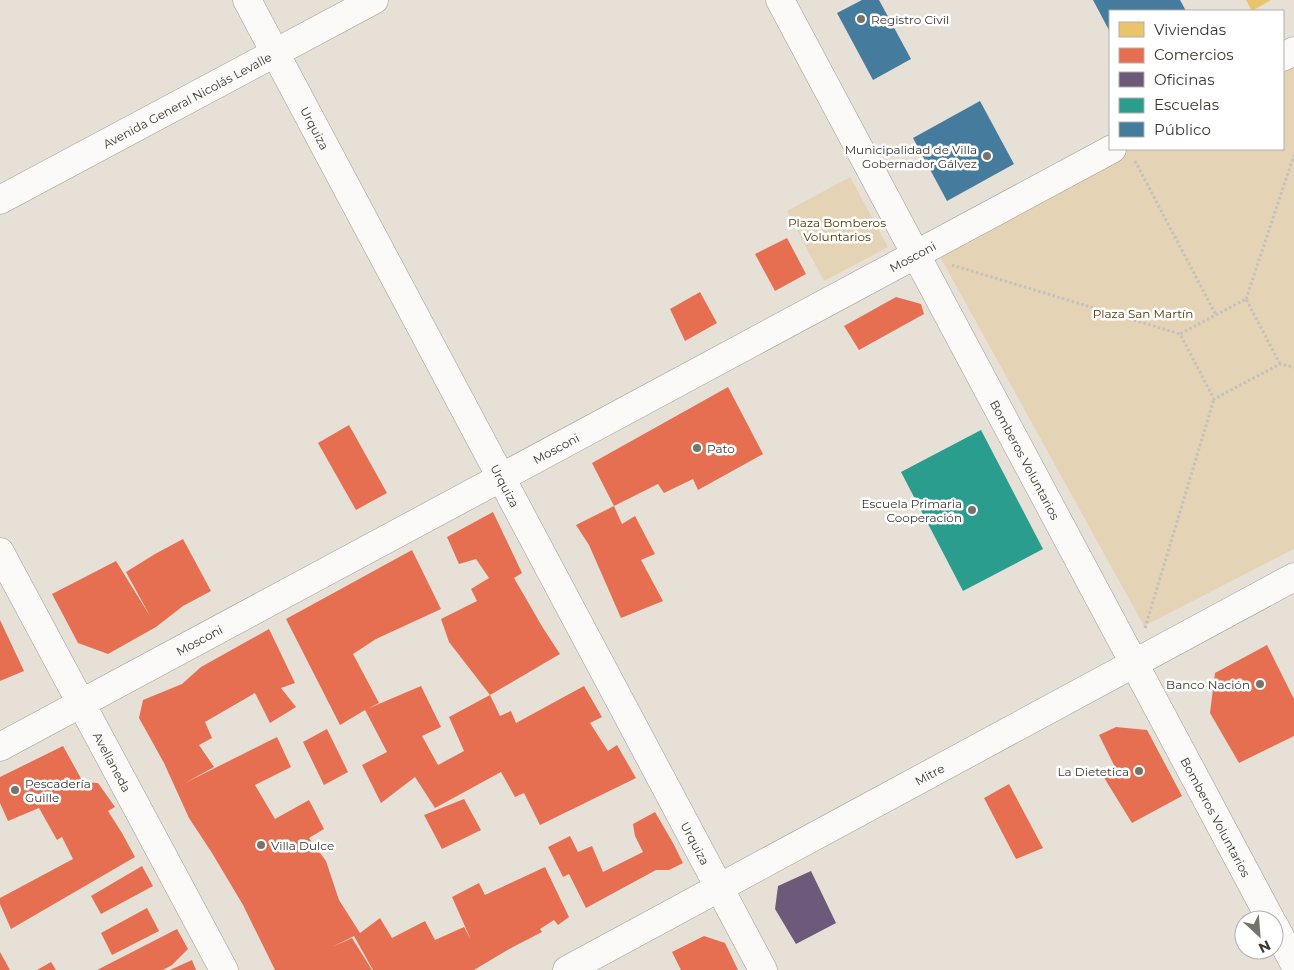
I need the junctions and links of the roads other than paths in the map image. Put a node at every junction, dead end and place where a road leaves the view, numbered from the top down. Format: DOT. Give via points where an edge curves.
graph roads {
  1 [pos="247,0"];
  2 [pos="374,0"];
  3 [pos="780,0"];
  4 [pos="275,53"];
  5 [pos="1122,153"];
  6 [pos="0,200"];
  7 [pos="916,254"];
  8 [pos="501,478"];
  9 [pos="0,552"];
  10 [pos="1294,577"];
  11 [pos="1134,663"];
  12 [pos="81,704"];
  13 [pos="0,748"];
  14 [pos="719,888"];
  15 [pos="1266,910"];
  16 [pos="1284,944"];
  17 [pos="1294,963"];
  18 [pos="224,970"];
  19 [pos="567,970"];
  20 [pos="763,970"];
  1 -- 4 [label="street, Urquiza"];
  2 -- 4 [label="street, Avenida General Nicolás Levalle"];
  3 -- 7 [label="street, Bomberos Voluntarios"];
  4 -- 6 [label="street, Avenida General Nicolás Levalle"];
  4 -- 8 [label="street, Urquiza"];
  5 -- 7 [label="street, Mosconi"];
  7 -- 8 [label="street, Mosconi"];
  7 -- 11 [label="street, Bomberos Voluntarios"];
  8 -- 12 [label="street, Mosconi"];
  8 -- 14 [label="street, Urquiza"];
  9 -- 12 [label="street, Avellaneda"];
  10 -- 11 [label="street, Mitre"];
  11 -- 14 [label="street, Mitre"];
  11 -- 15 [label="street, Bomberos Voluntarios"];
  12 -- 13 [label="street, Mosconi"];
  12 -- 18 [label="street, Avellaneda"];
  14 -- 19 [label="street, Mitre"];
  14 -- 20 [label="street, Urquiza"];
  16 -- 17 [label="street"];
}
